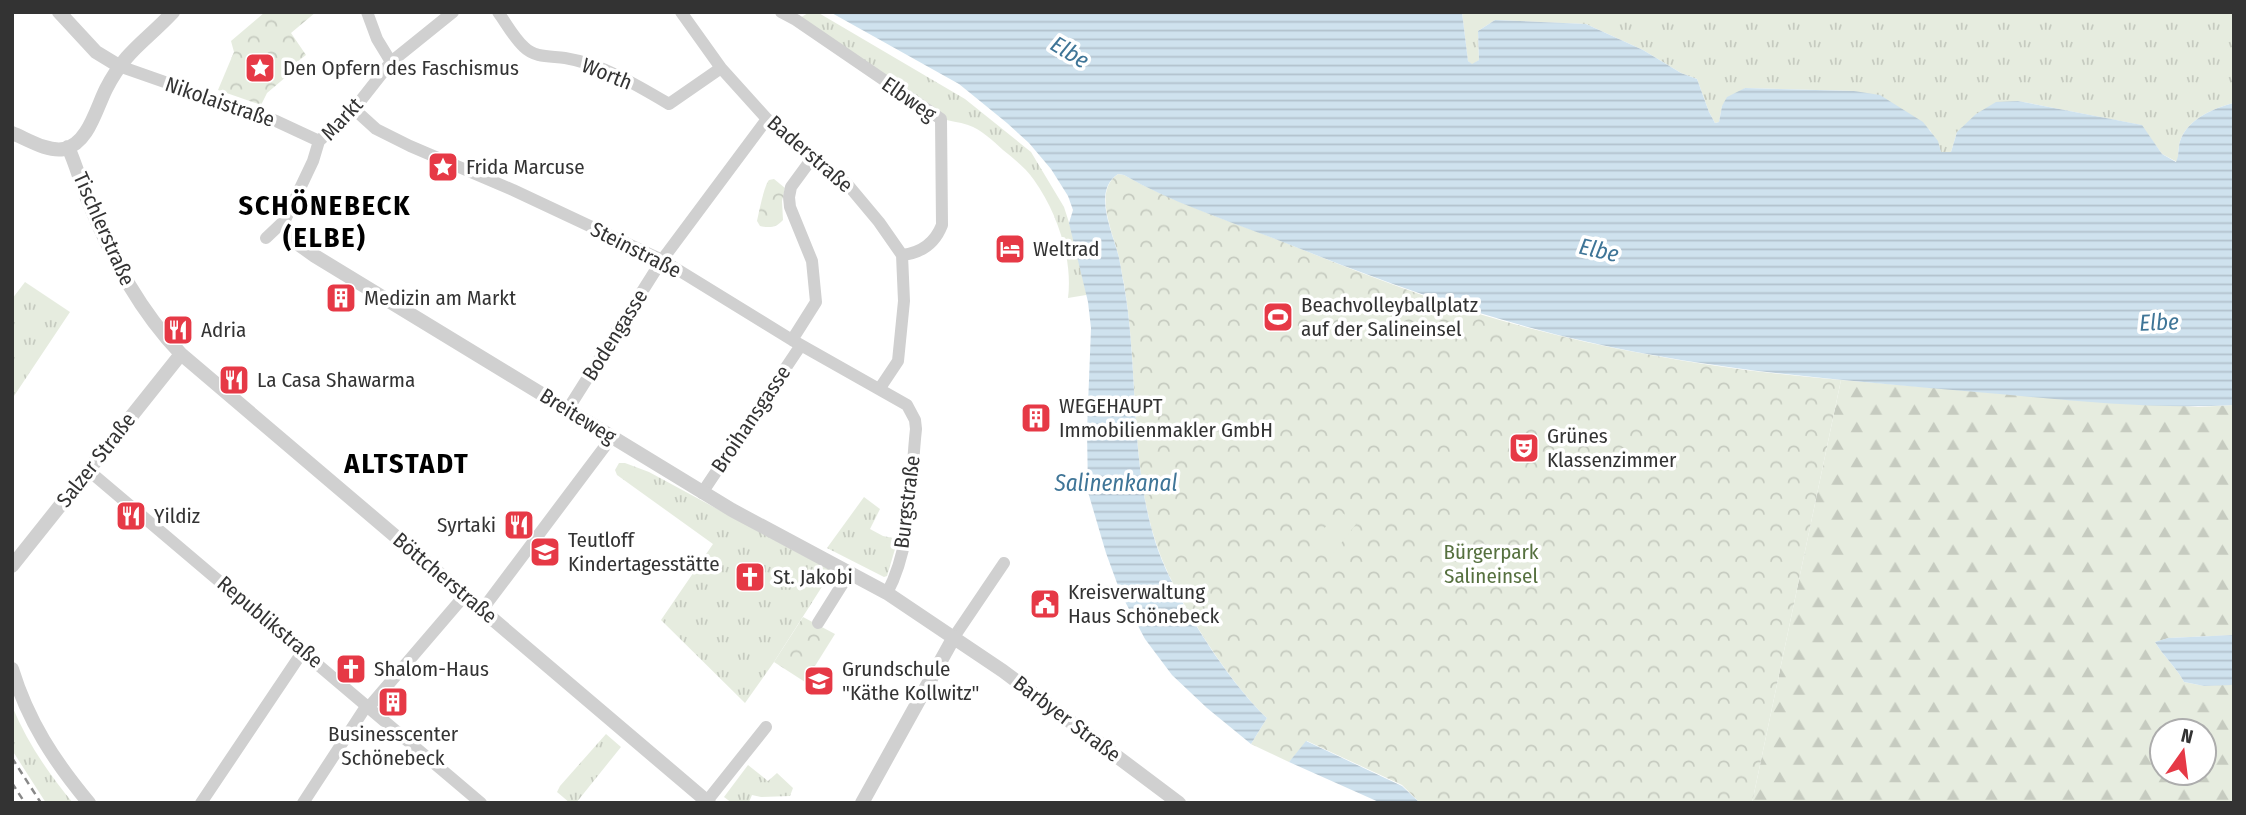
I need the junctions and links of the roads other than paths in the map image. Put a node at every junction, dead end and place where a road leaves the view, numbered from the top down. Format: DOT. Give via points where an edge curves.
graph roads {
  1 [pos="60,12"];
  2 [pos="173,12"];
  3 [pos="367,12"];
  4 [pos="453,12"];
  5 [pos="498,12"];
  6 [pos="681,12"];
  7 [pos="781,12"];
  8 [pos="391,62"];
  9 [pos="119,66"];
  10 [pos="721,68"];
  11 [pos="354,108"];
  12 [pos="768,119"];
  13 [pos="12,133"];
  14 [pos="319,141"];
  15 [pos="68,147"];
  16 [pos="813,157"];
  17 [pos="285,220"];
  18 [pos="266,238"];
  19 [pos="294,240"];
  20 [pos="902,255"];
  21 [pos="662,260"];
  22 [pos="796,343"];
  23 [pos="181,354"];
  24 [pos="880,388"];
  25 [pos="568,409"];
  26 [pos="911,409"];
  27 [pos="612,437"];
  28 [pos="89,470"];
  29 [pos="702,492"];
  30 [pos="1004,564"];
  31 [pos="12,566"];
  32 [pos="850,572"];
  33 [pos="887,593"];
  34 [pos="465,595"];
  35 [pos="482,610"];
  36 [pos="818,623"];
  37 [pos="954,637"];
  38 [pos="303,651"];
  39 [pos="12,669"];
  40 [pos="368,706"];
  41 [pos="766,727"];
  42 [pos="708,802"];
  43 [pos="89,803"];
  44 [pos="201,803"];
  45 [pos="303,803"];
  46 [pos="481,803"];
  47 [pos="862,803"];
  48 [pos="1179,803"];
  1 -- 9 [label="street" via="96,52"];
  2 -- 9 [label="street"];
  3 -- 8 [label="street"];
  4 -- 8 [label="street, Markt"];
  5 -- 10 [label="street, Worth" via="524,47 538,55 597,67 669,104"];
  6 -- 10 [label="street, Baderstraße"];
  7 -- 20 [label="street, Elbweg" via="941,119 942,225 926,247"];
  8 -- 11 [label="street, Markt"];
  9 -- 14 [label="street, Nikolaistraße" via="276,121"];
  9 -- 15 [label="street" via="81,140"];
  10 -- 12 [label="street, Baderstraße"];
  11 -- 14 [label="street, Markt"];
  11 -- 21 [label="street, Steinstraße" via="376,129 410,146"];
  12 -- 16 [label="street, Baderstraße"];
  12 -- 21 [label="street, Bodengasse"];
  13 -- 15 [label="street, Tischlerstraße" via="52,149"];
  14 -- 17 [label="street, Markt"];
  15 -- 23 [label="street, Tischlerstraße" via="131,292"];
  16 -- 20 [label="street, Baderstraße" via="848,185"];
  16 -- 22 [label="street, Broihansgasse" via="789,197 812,261 816,302"];
  17 -- 18 [label="street"];
  17 -- 19 [label="street, Breiteweg"];
  19 -- 25 [label="street, Breiteweg"];
  20 -- 24 [label="street" via="904,301 898,361"];
  21 -- 22 [label="street, Steinstraße"];
  21 -- 25 [label="street, Bodengasse"];
  22 -- 24 [label="street, Steinstraße"];
  22 -- 29 [label="street, Broihansgasse"];
  23 -- 28 [label="street, Salzer Straße"];
  23 -- 34 [label="street, Böttcherstraße"];
  24 -- 26 [label="street, Steinstraße"];
  25 -- 27 [label="street, Breiteweg"];
  26 -- 33 [label="street, Burgstraße" via="916,429 906,526 897,572"];
  27 -- 29 [label="street, Breiteweg"];
  27 -- 35 [label="street"];
  28 -- 31 [label="street, Salzer Straße"];
  28 -- 38 [label="street, Republikstraße"];
  29 -- 32 [label="street, Breiteweg"];
  30 -- 37 [label="street"];
  32 -- 33 [label="street, Breiteweg"];
  32 -- 36 [label="street"];
  33 -- 37 [label="street, Barbyer Straße"];
  34 -- 35 [label="street, Böttcherstraße"];
  34 -- 40 [label="street"];
  35 -- 42 [label="street, Böttcherstraße"];
  37 -- 47 [label="street"];
  37 -- 48 [label="street, Barbyer Straße"];
  38 -- 40 [label="street, Republikstraße"];
  38 -- 44 [label="street"];
  39 -- 43 [label="street" via="32,723"];
  40 -- 45 [label="street"];
  40 -- 46 [label="street, Republikstraße"];
  41 -- 42 [label="street"];
}
